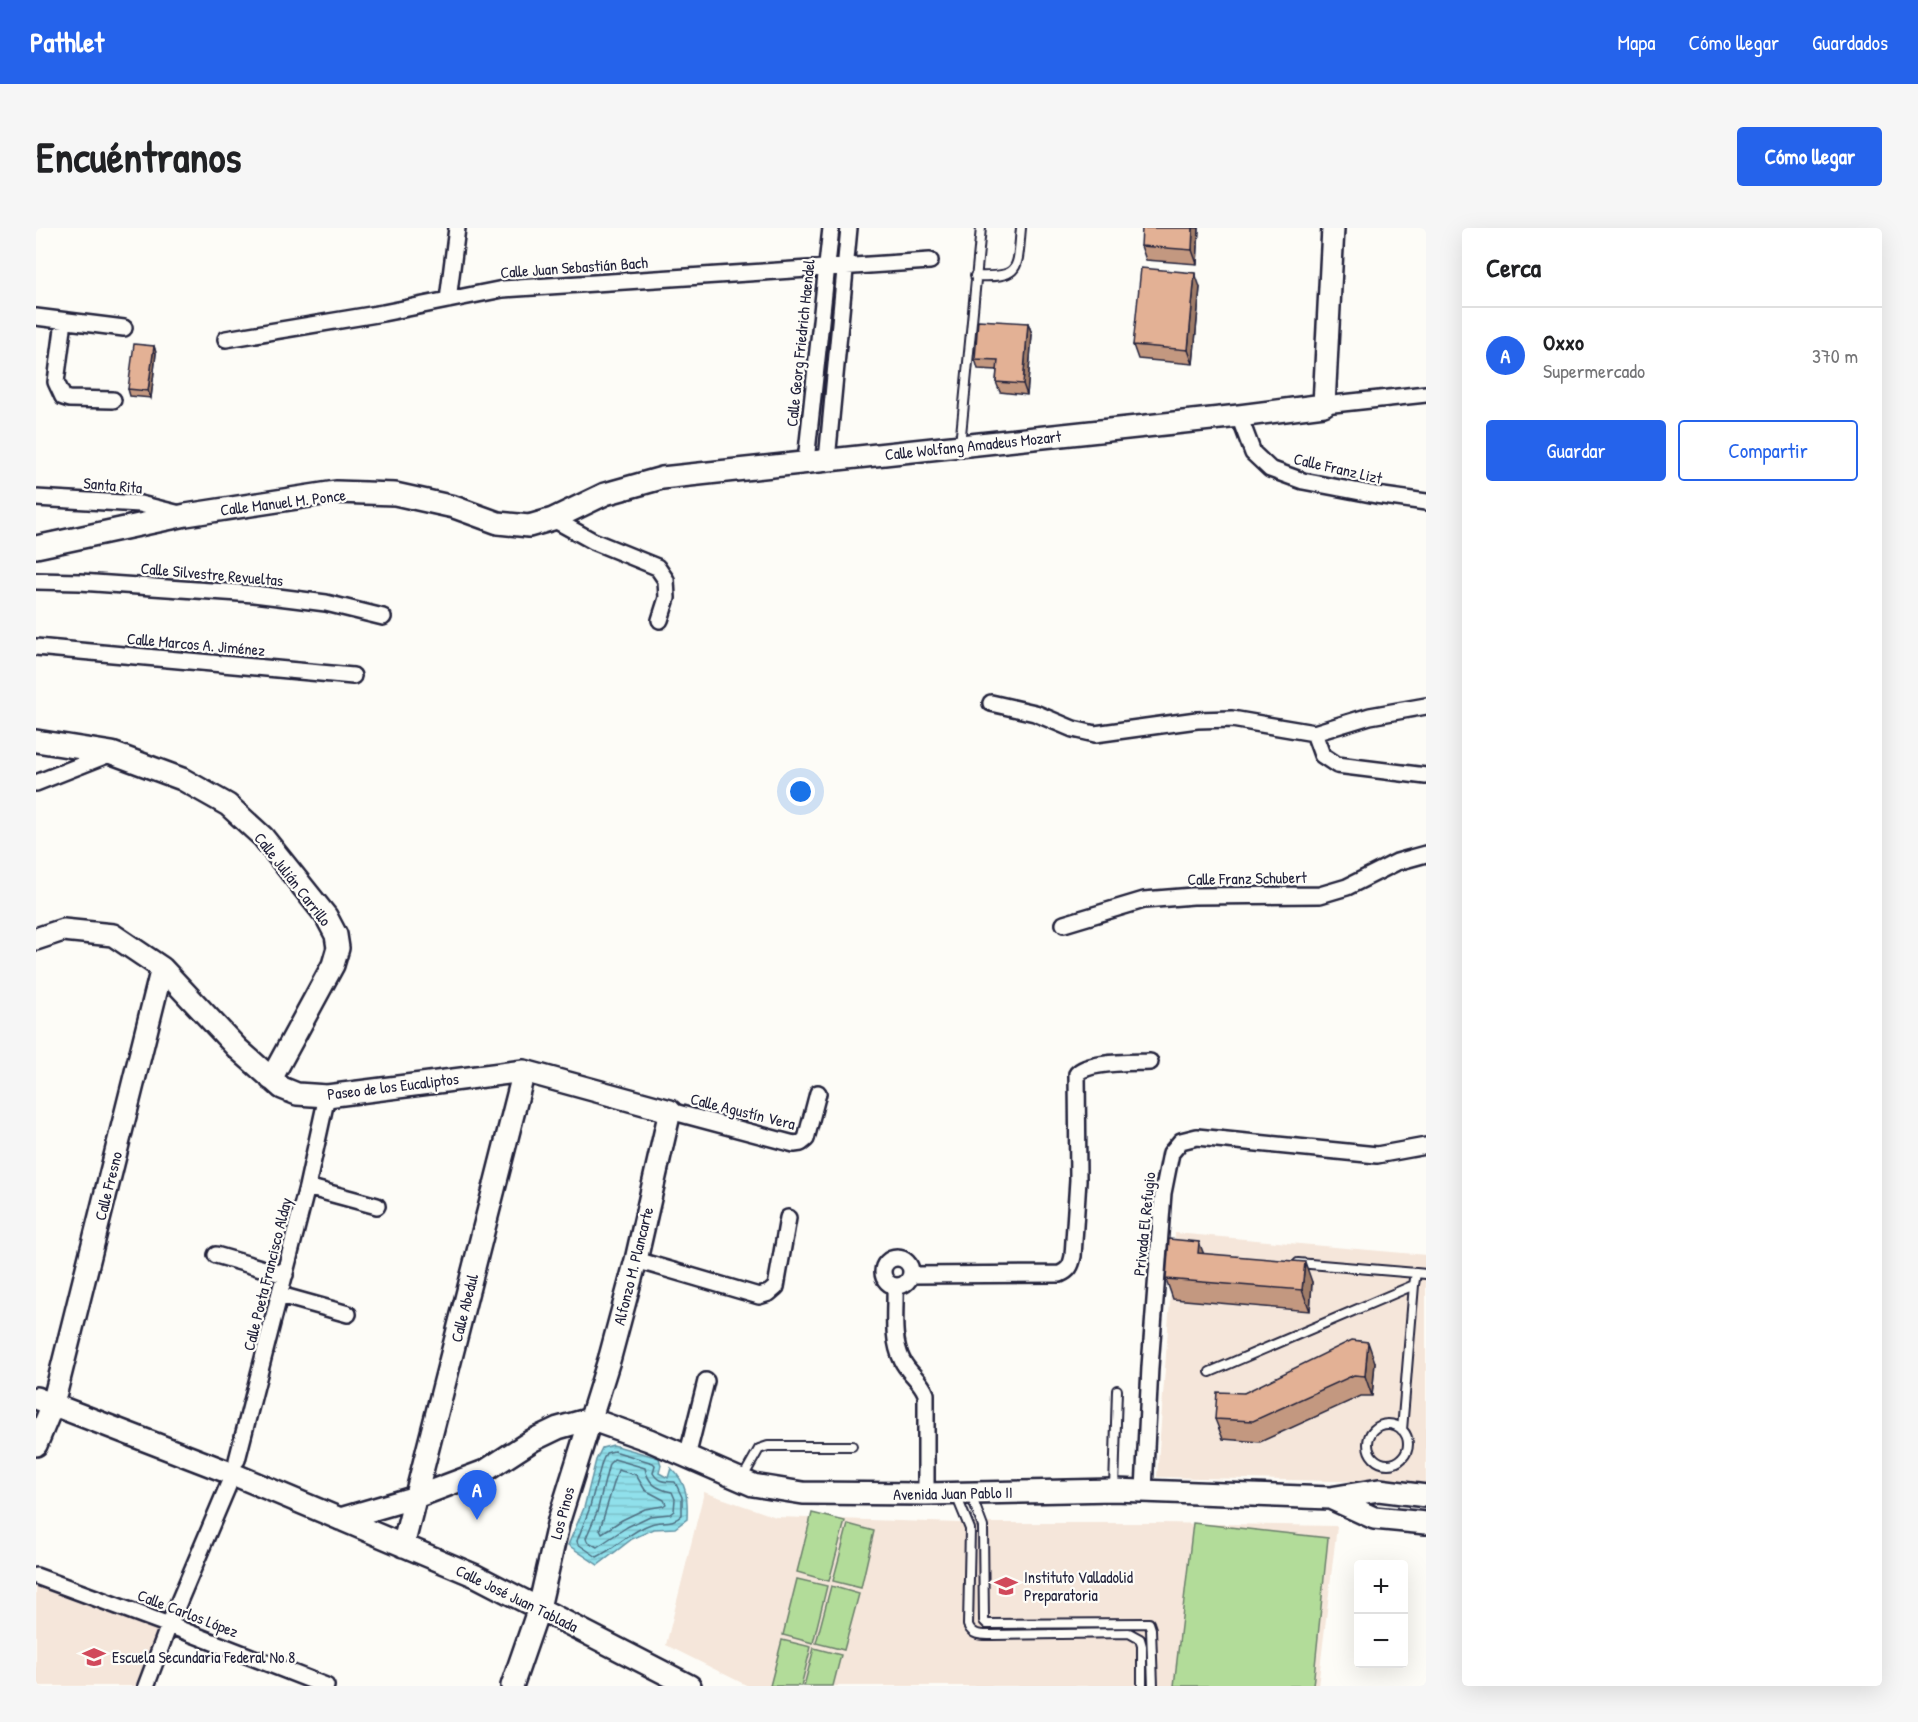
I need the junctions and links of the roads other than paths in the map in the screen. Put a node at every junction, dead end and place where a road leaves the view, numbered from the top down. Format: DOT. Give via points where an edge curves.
graph roads {
  1 [pos="458,228"];
  2 [pos="831,228"];
  3 [pos="849,228"];
  4 [pos="981,228"];
  5 [pos="1021,228"];
  6 [pos="1333,228"];
  7 [pos="930,261"];
  8 [pos="845,266"];
  9 [pos="827,267"];
  10 [pos="975,276"];
  11 [pos="448,300"];
  12 [pos="36,317"];
  13 [pos="64,321"];
  14 [pos="124,328"];
  15 [pos="226,339"];
  16 [pos="1426,394"];
  17 [pos="113,400"];
  18 [pos="1324,405"];
  19 [pos="1239,416"];
  20 [pos="959,446"];
  21 [pos="827,460"];
  22 [pos="806,461"];
  23 [pos="36,498"];
  24 [pos="1426,502"];
  25 [pos="186,515"];
  26 [pos="553,519"];
  27 [pos="529,526"];
  28 [pos="36,547"];
  29 [pos="36,581"];
  30 [pos="383,617"];
  31 [pos="660,620"];
  32 [pos="36,646"];
  33 [pos="353,676"];
  34 [pos="991,703"];
  35 [pos="1426,706"];
  36 [pos="1314,733"];
  37 [pos="36,741"];
  38 [pos="112,753"];
  39 [pos="1426,777"];
  40 [pos="36,783"];
  41 [pos="1426,854"];
  42 [pos="1064,924"];
  43 [pos="36,939"];
  44 [pos="162,968"];
  45 [pos="1150,1062"];
  46 [pos="524,1071"];
  47 [pos="271,1078"];
  48 [pos="818,1094"];
  49 [pos="327,1096"];
  50 [pos="670,1112"];
  51 [pos="1426,1146"];
  52 [pos="308,1187"];
  53 [pos="377,1206"];
  54 [pos="788,1218"];
  55 [pos="216,1255"];
  56 [pos="636,1260"];
  57 [pos="1286,1262"];
  58 [pos="1416,1273"];
  59 [pos="1426,1274"];
  60 [pos="285,1275"];
  61 [pos="911,1275"];
  62 [pos="1414,1285"];
  63 [pos="895,1286"];
  64 [pos="280,1295"];
  65 [pos="348,1314"];
  66 [pos="1210,1372"];
  67 [pos="706,1381"];
  68 [pos="1117,1390"];
  69 [pos="45,1401"];
  70 [pos="590,1419"];
  71 [pos="1402,1430"];
  72 [pos="36,1445"];
  73 [pos="852,1446"];
  74 [pos="687,1457"];
  75 [pos="235,1467"];
  76 [pos="741,1480"];
  77 [pos="1114,1490"];
  78 [pos="1144,1490"];
  79 [pos="963,1493"];
  80 [pos="926,1494"];
  81 [pos="1426,1496"];
  82 [pos="416,1497"];
  83 [pos="1330,1498"];
  84 [pos="340,1519"];
  85 [pos="1426,1523"];
  86 [pos="403,1546"];
  87 [pos="36,1576"];
  88 [pos="539,1608"];
  89 [pos="984,1621"];
  90 [pos="169,1625"];
  91 [pos="971,1631"];
  92 [pos="146,1686"];
  93 [pos="326,1686"];
  94 [pos="512,1686"];
  95 [pos="690,1686"];
  96 [pos="1142,1686"];
  97 [pos="1154,1686"];
  1 -- 11 [label="street"];
  2 -- 9 [label="street, Calle Georg Friedrich Haendel"];
  3 -- 8 [label="street"];
  4 -- 10 [label="lane"];
  5 -- 10 [label="lane" via="1018,262 1011,273"];
  6 -- 18 [label="street"];
  7 -- 8 [label="street, Calle Juan Sebastián Bach"];
  8 -- 9 [label="street, Calle Juan Sebastián Bach"];
  8 -- 21 [label="street"];
  9 -- 11 [label="street, Calle Juan Sebastián Bach" via="503,289"];
  9 -- 22 [label="street, Calle Georg Friedrich Haendel"];
  10 -- 20 [label="lane"];
  11 -- 15 [label="street, Calle Juan Sebastián Bach"];
  12 -- 13 [label="street"];
  13 -- 14 [label="street"];
  13 -- 17 [label="street" via="56,382 63,397"];
  16 -- 18 [label="street, Calle Wolfang Amadeus Mozart"];
  18 -- 19 [label="street, Calle Wolfang Amadeus Mozart"];
  19 -- 20 [label="street, Calle Wolfang Amadeus Mozart"];
  19 -- 24 [label="street, Calle Franz Lizt" via="1252,453 1270,469 1303,481"];
  20 -- 21 [label="street, Calle Wolfang Amadeus Mozart"];
  21 -- 22 [label="street, Calle Wolfang Amadeus Mozart"];
  22 -- 26 [label="street, Calle Wolfang Amadeus Mozart" via="662,478 605,494"];
  23 -- 25 [label="street, Santa Rita" via="140,504"];
  25 -- 27 [label="street, Calle Manuel M. Ponce" via="336,492 395,494 454,507 498,523"];
  25 -- 28 [label="street, Calle Manuel M. Ponce"];
  26 -- 27 [label="street, Calle Wolfang Amadeus Mozart"];
  26 -- 31 [label="street" via="593,541 657,567 666,580 667,598"];
  29 -- 30 [label="street, Calle Silvestre Revueltas" via="254,594 326,603"];
  32 -- 33 [label="street, Calle Marcos A. Jiménez"];
  34 -- 36 [label="street" via="1095,734 1232,719"];
  35 -- 36 [label="street" via="1370,716"];
  36 -- 39 [label="street" via="1322,755 1337,765"];
  37 -- 38 [label="street, Calle Julián Carrillo"];
  38 -- 40 [label="street"];
  38 -- 47 [label="street, Calle Julián Carrillo" via="182,779 228,805 263,837 326,916 336,935 338,948 333,965"];
  41 -- 42 [label="street, Calle Franz Schubert" via="1397,862 1347,887 1320,895 1144,900"];
  43 -- 44 [label="street, Paseo de los Eucaliptos" via="63,930 113,934"];
  44 -- 47 [label="street, Paseo de los Eucaliptos" via="237,1048"];
  44 -- 69 [label="street, Calle Fresno"];
  45 -- 61 [label="street" via="1094,1065 1077,1074 1078,1180 1073,1256 1066,1272"];
  46 -- 49 [label="street, Paseo de los Eucaliptos"];
  46 -- 50 [label="street, Paseo de los Eucaliptos"];
  46 -- 82 [label="street, Calle Abedul"];
  47 -- 49 [label="street, Paseo de los Eucaliptos" via="297,1094"];
  48 -- 50 [label="street, Calle Agustín Vera" via="806,1139 794,1144"];
  49 -- 52 [label="street, Calle Poeta Francisco Alday"];
  50 -- 56 [label="street, Alfonzo M. Plancarte"];
  51 -- 78 [label="street, Privada El Refugio" via="1377,1155 1197,1137 1181,1142 1171,1153 1163,1193 1157,1266"];
  52 -- 53 [label="street"];
  52 -- 60 [label="street, Calle Poeta Francisco Alday"];
  54 -- 56 [label="street" via="776,1287 759,1296"];
  55 -- 60 [label="street"];
  56 -- 70 [label="street, Alfonzo M. Plancarte"];
  57 -- 58 [label="lane"];
  58 -- 59 [label="lane"];
  58 -- 62 [label="lane"];
  60 -- 64 [label="street, Calle Poeta Francisco Alday"];
  61 -- 63 [label="street" via="907,1282"];
  61 -- 63 [label="street" via="906,1262 898,1258 889,1260 883,1276"];
  62 -- 66 [label="lane"];
  62 -- 71 [label="lane"];
  63 -- 80 [label="street" via="896,1345 926,1394"];
  64 -- 65 [label="street"];
  64 -- 75 [label="street, Calle Poeta Francisco Alday"];
  67 -- 74 [label="street"];
  68 -- 77 [label="lane"];
  69 -- 72 [label="street, Calle Fresno"];
  69 -- 75 [label="street, Calle José Juan Tablada"];
  70 -- 74 [label="street, Avenida Juan Pablo II"];
  70 -- 82 [label="street" via="558,1428 485,1471"];
  70 -- 88 [label="street, Los Pinos" via="559,1520"];
  71 -- 71 [label="lane" via="1383,1425 1372,1432 1368,1444 1372,1457 1383,1464 1401,1460 1408,1448"];
  73 -- 76 [label="lane" via="768,1446 759,1449"];
  74 -- 76 [label="street, Avenida Juan Pablo II"];
  75 -- 84 [label="street, Calle José Juan Tablada"];
  75 -- 90 [label="street, Calle Poeta Francisco Alday"];
  76 -- 80 [label="street, Avenida Juan Pablo II" via="803,1493"];
  77 -- 78 [label="street, Avenida Juan Pablo II"];
  77 -- 79 [label="street, Avenida Juan Pablo II"];
  78 -- 83 [label="street, Avenida Juan Pablo II"];
  79 -- 80 [label="street, Avenida Juan Pablo II"];
  79 -- 89 [label="lane" via="983,1527"];
  79 -- 91 [label="lane" via="970,1529"];
  81 -- 83 [label="street, Avenida Juan Pablo II" via="1379,1490"];
  82 -- 84 [label="street"];
  82 -- 86 [label="street, Calle Abedul"];
  83 -- 85 [label="street, Avenida Juan Pablo II" via="1374,1518"];
  84 -- 86 [label="street, Calle José Juan Tablada"];
  86 -- 88 [label="street, Calle José Juan Tablada"];
  87 -- 90 [label="street, Calle Carlos López"];
  88 -- 94 [label="street, Los Pinos"];
  88 -- 95 [label="street, Calle José Juan Tablada"];
  89 -- 91 [label="lane"];
  89 -- 97 [label="lane" via="1149,1623"];
  90 -- 92 [label="street, Calle Poeta Francisco Alday"];
  90 -- 93 [label="street, Calle Carlos López"];
  91 -- 96 [label="lane" via="976,1635 1129,1633 1140,1639 1142,1646"];
}
